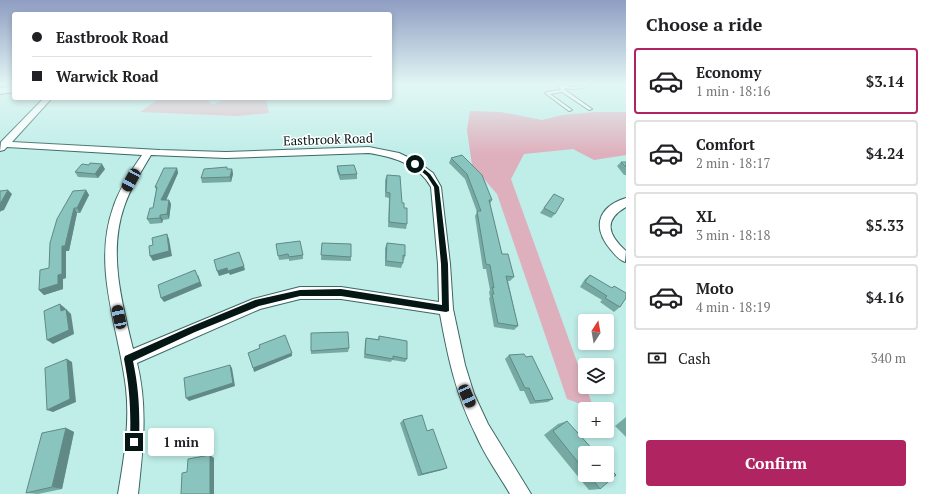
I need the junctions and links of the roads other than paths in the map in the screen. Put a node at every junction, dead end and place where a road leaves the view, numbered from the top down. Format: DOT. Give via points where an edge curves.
graph roads {
  1 [pos="40,107"];
  2 [pos="566,107"];
  3 [pos="587,107"];
  4 [pos="590,109"];
  5 [pos="570,110"];
  6 [pos="2,147"];
  7 [pos="149,152"];
  8 [pos="626,202"];
  9 [pos="625,257"];
  10 [pos="446,308"];
  11 [pos="128,359"];
  12 [pos="128,494"];
  13 [pos="520,494"];
  1 -- 6 [label="street"];
  2 -- 5 [label="lane"];
  3 -- 4 [label="lane"];
  6 -- 7 [label="street, Eastbrook Road"];
  7 -- 10 [label="street, Eastbrook Road" via="267,154 369,150 407,159 425,171 436,187"];
  7 -- 11 [label="street" via="118,208 111,247 113,288"];
  8 -- 9 [label="street" via="612,210 605,221 604,230 608,241"];
  10 -- 11 [label="street" via="341,293 300,293 258,303"];
  10 -- 13 [label="street, Eastbrook Road" via="457,365 467,396 489,442"];
  11 -- 12 [label="street" via="134,388 136,419"];
}
